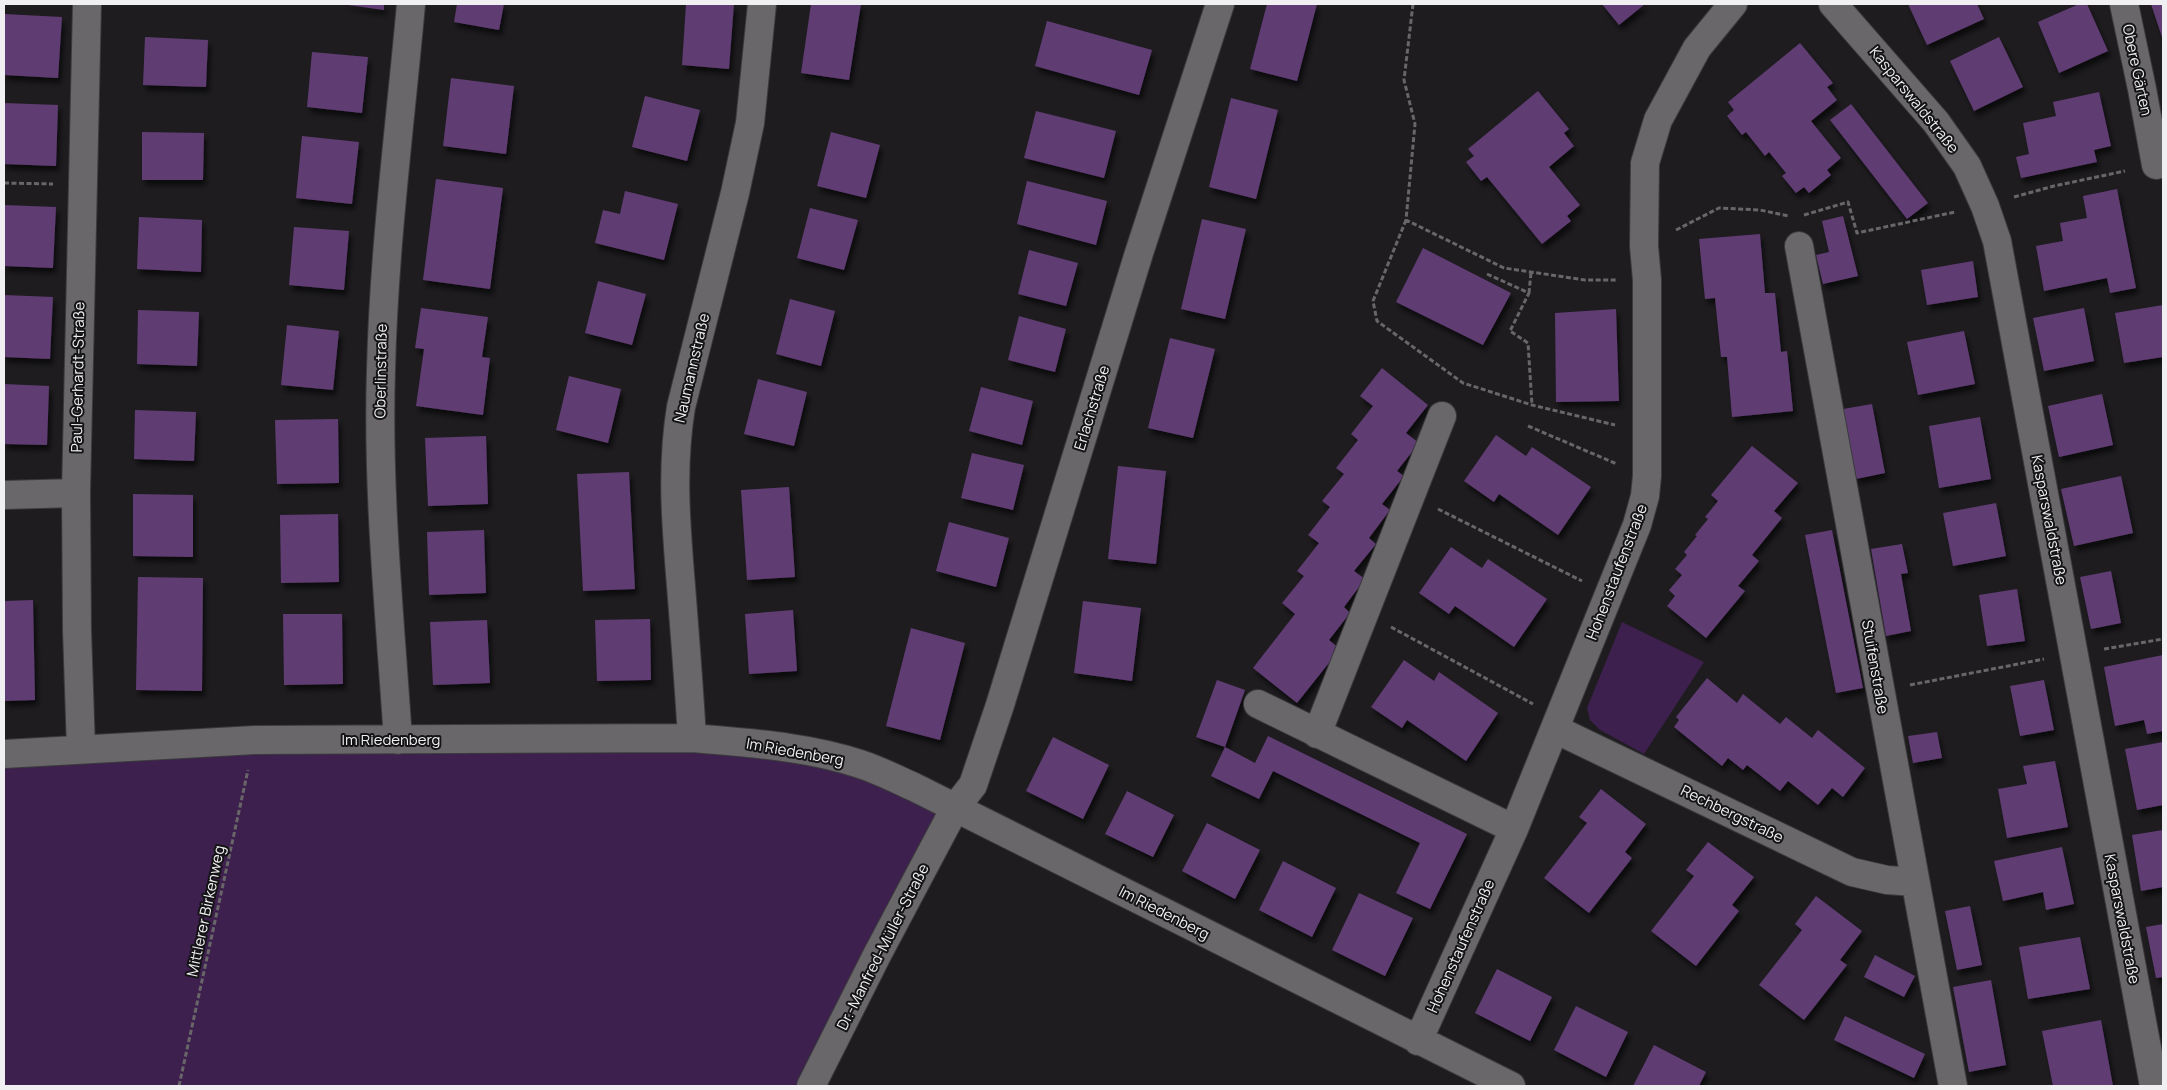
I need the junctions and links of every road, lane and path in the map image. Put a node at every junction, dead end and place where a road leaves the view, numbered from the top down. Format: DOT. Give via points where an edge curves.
graph roads {
  1 [pos="87,4"];
  2 [pos="411,4"];
  3 [pos="762,4"];
  4 [pos="1220,4"];
  5 [pos="1413,4"];
  6 [pos="1733,4"];
  7 [pos="1833,4"];
  8 [pos="2124,4"];
  9 [pos="2156,165"];
  10 [pos="2125,171"];
  11 [pos="4,183"];
  12 [pos="83,185"];
  13 [pos="1985,206"];
  14 [pos="1406,220"];
  15 [pos="1800,246"];
  16 [pos="1531,272"];
  17 [pos="1487,274"];
  18 [pos="1648,280"];
  19 [pos="1528,293"];
  20 [pos="1532,405"];
  21 [pos="1442,416"];
  22 [pos="1528,426"];
  23 [pos="1647,432"];
  24 [pos="1647,476"];
  25 [pos="76,493"];
  26 [pos="4,495"];
  27 [pos="1410,495"];
  28 [pos="1609,595"];
  29 [pos="1364,612"];
  30 [pos="2163,639"];
  31 [pos="2101,650"];
  32 [pos="2039,660"];
  33 [pos="1880,691"];
  34 [pos="1258,704"];
  35 [pos="1557,724"];
  36 [pos="1317,734"];
  37 [pos="692,738"];
  38 [pos="255,740"];
  39 [pos="398,740"];
  40 [pos="81,749"];
  41 [pos="4,754"];
  42 [pos="955,808"];
  43 [pos="1514,829"];
  44 [pos="1915,882"];
  45 [pos="1418,1040"];
  46 [pos="179,1086"];
  47 [pos="811,1086"];
  48 [pos="1511,1086"];
  49 [pos="1953,1086"];
  50 [pos="2154,1086"];
  1 -- 12 [label="street, Paul-Gerhardt-Straße"];
  2 -- 39 [label="street, Oberlinstraße" via="388,232 381,371 380,444"];
  3 -- 37 [label="street, Naumannstraße" via="750,123 676,436 676,517"];
  4 -- 42 [label="street, Erlachstraße" via="1136,262 1000,705 973,785"];
  5 -- 14 [label="path" via="1404,80 1415,124"];
  6 -- 18 [label="street, Hohenstaufenstraße" via="1697,48 1658,120 1647,154 1644,246"];
  7 -- 13 [label="street, Kasparswaldstraße" via="1936,122 1967,166"];
  8 -- 9 [label="street, Obere Gärten"];
  10 -- 13 [label="path" via="2054,186"];
  11 -- 12 [label="path"];
  12 -- 25 [label="street, Paul-Gerhardt-Straße"];
  13 -- 50 [label="street, Kasparswaldstraße" via="1997,241"];
  14 -- 16 [label="path" via="1504,268"];
  14 -- 20 [label="path" via="1373,302 1377,321 1463,383"];
  15 -- 33 [label="street, Stuifenstraße"];
  16 -- 18 [label="path" via="1586,280"];
  16 -- 19 [label="path"];
  17 -- 19 [label="path"];
  18 -- 23 [label="street, Hohenstaufenstraße"];
  19 -- 20 [label="path" via="1510,331 1528,343"];
  20 -- 23 [label="path"];
  21 -- 27 [label="street"];
  22 -- 24 [label="path"];
  23 -- 24 [label="street, Hohenstaufenstraße"];
  24 -- 28 [label="street, Hohenstaufenstraße" via="1646,496 1637,525"];
  25 -- 26 [label="street"];
  25 -- 40 [label="street, Paul-Gerhardt-Straße"];
  27 -- 28 [label="path"];
  27 -- 29 [label="street"];
  28 -- 35 [label="street, Hohenstaufenstraße"];
  29 -- 35 [label="path"];
  29 -- 36 [label="street"];
  30 -- 31 [label="path"];
  32 -- 33 [label="path"];
  33 -- 44 [label="street, Stuifenstraße"];
  34 -- 36 [label="street"];
  35 -- 43 [label="street, Hohenstaufenstraße"];
  35 -- 44 [label="street, Rechbergstraße" via="1852,872"];
  36 -- 43 [label="street"];
  37 -- 39 [label="street, Im Riedenberg"];
  37 -- 42 [label="street, Im Riedenberg" via="797,749 860,764"];
  38 -- 39 [label="street, Im Riedenberg"];
  38 -- 40 [label="street, Im Riedenberg"];
  38 -- 46 [label="path, Mittlerer Birkenweg"];
  40 -- 41 [label="street, Im Riedenberg"];
  42 -- 45 [label="street, Im Riedenberg"];
  42 -- 47 [label="street, Dr.-Manfred-Müller-Straße"];
  43 -- 45 [label="street, Hohenstaufenstraße"];
  44 -- 49 [label="street, Stuifenstraße"];
  45 -- 48 [label="street, Im Riedenberg"];
}
